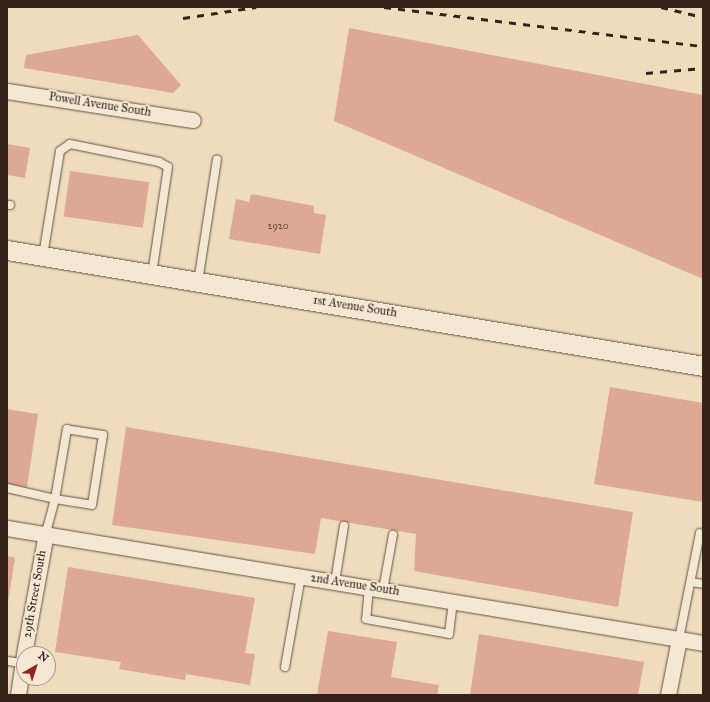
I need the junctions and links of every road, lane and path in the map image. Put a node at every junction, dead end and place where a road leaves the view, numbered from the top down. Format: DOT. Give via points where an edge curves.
graph roads {
  1 [pos="7,91"];
  2 [pos="193,120"];
  3 [pos="217,159"];
  4 [pos="7,250"];
  5 [pos="42,256"];
  6 [pos="152,274"];
  7 [pos="198,282"];
  8 [pos="703,366"];
  9 [pos="7,488"];
  10 [pos="55,499"];
  11 [pos="344,526"];
  12 [pos="7,528"];
  13 [pos="46,533"];
  14 [pos="700,533"];
  15 [pos="393,535"];
  16 [pos="301,576"];
  17 [pos="335,582"];
  18 [pos="691,582"];
  19 [pos="703,584"];
  20 [pos="376,589"];
  21 [pos="453,601"];
  22 [pos="679,639"];
  23 [pos="703,643"];
  24 [pos="26,646"];
  25 [pos="285,667"];
  26 [pos="668,695"];
  1 -- 2 [label="street, Powell Avenue South"];
  3 -- 7 [label="lane"];
  4 -- 5 [label="street, 1st Avenue South"];
  5 -- 6 [label="street, 1st Avenue South"];
  5 -- 6 [label="lane" via="60,151 70,144 159,162 168,167"];
  6 -- 7 [label="street, 1st Avenue South"];
  7 -- 8 [label="street, 1st Avenue South"];
  9 -- 10 [label="lane"];
  10 -- 10 [label="lane" via="67,429 103,435 92,505"];
  10 -- 13 [label="lane"];
  11 -- 17 [label="lane"];
  12 -- 13 [label="street, 2nd Avenue South"];
  13 -- 16 [label="street, 2nd Avenue South"];
  13 -- 24 [label="street, 29th Street South"];
  14 -- 18 [label="lane"];
  15 -- 20 [label="lane"];
  16 -- 17 [label="street, 2nd Avenue South"];
  16 -- 25 [label="lane"];
  17 -- 20 [label="street, 2nd Avenue South"];
  18 -- 19 [label="lane"];
  18 -- 22 [label="lane"];
  20 -- 21 [label="street, 2nd Avenue South"];
  20 -- 21 [label="lane" via="366,618 449,634"];
  21 -- 22 [label="street, 2nd Avenue South"];
  22 -- 23 [label="street, 2nd Avenue South"];
  22 -- 26 [label="street"];
}
